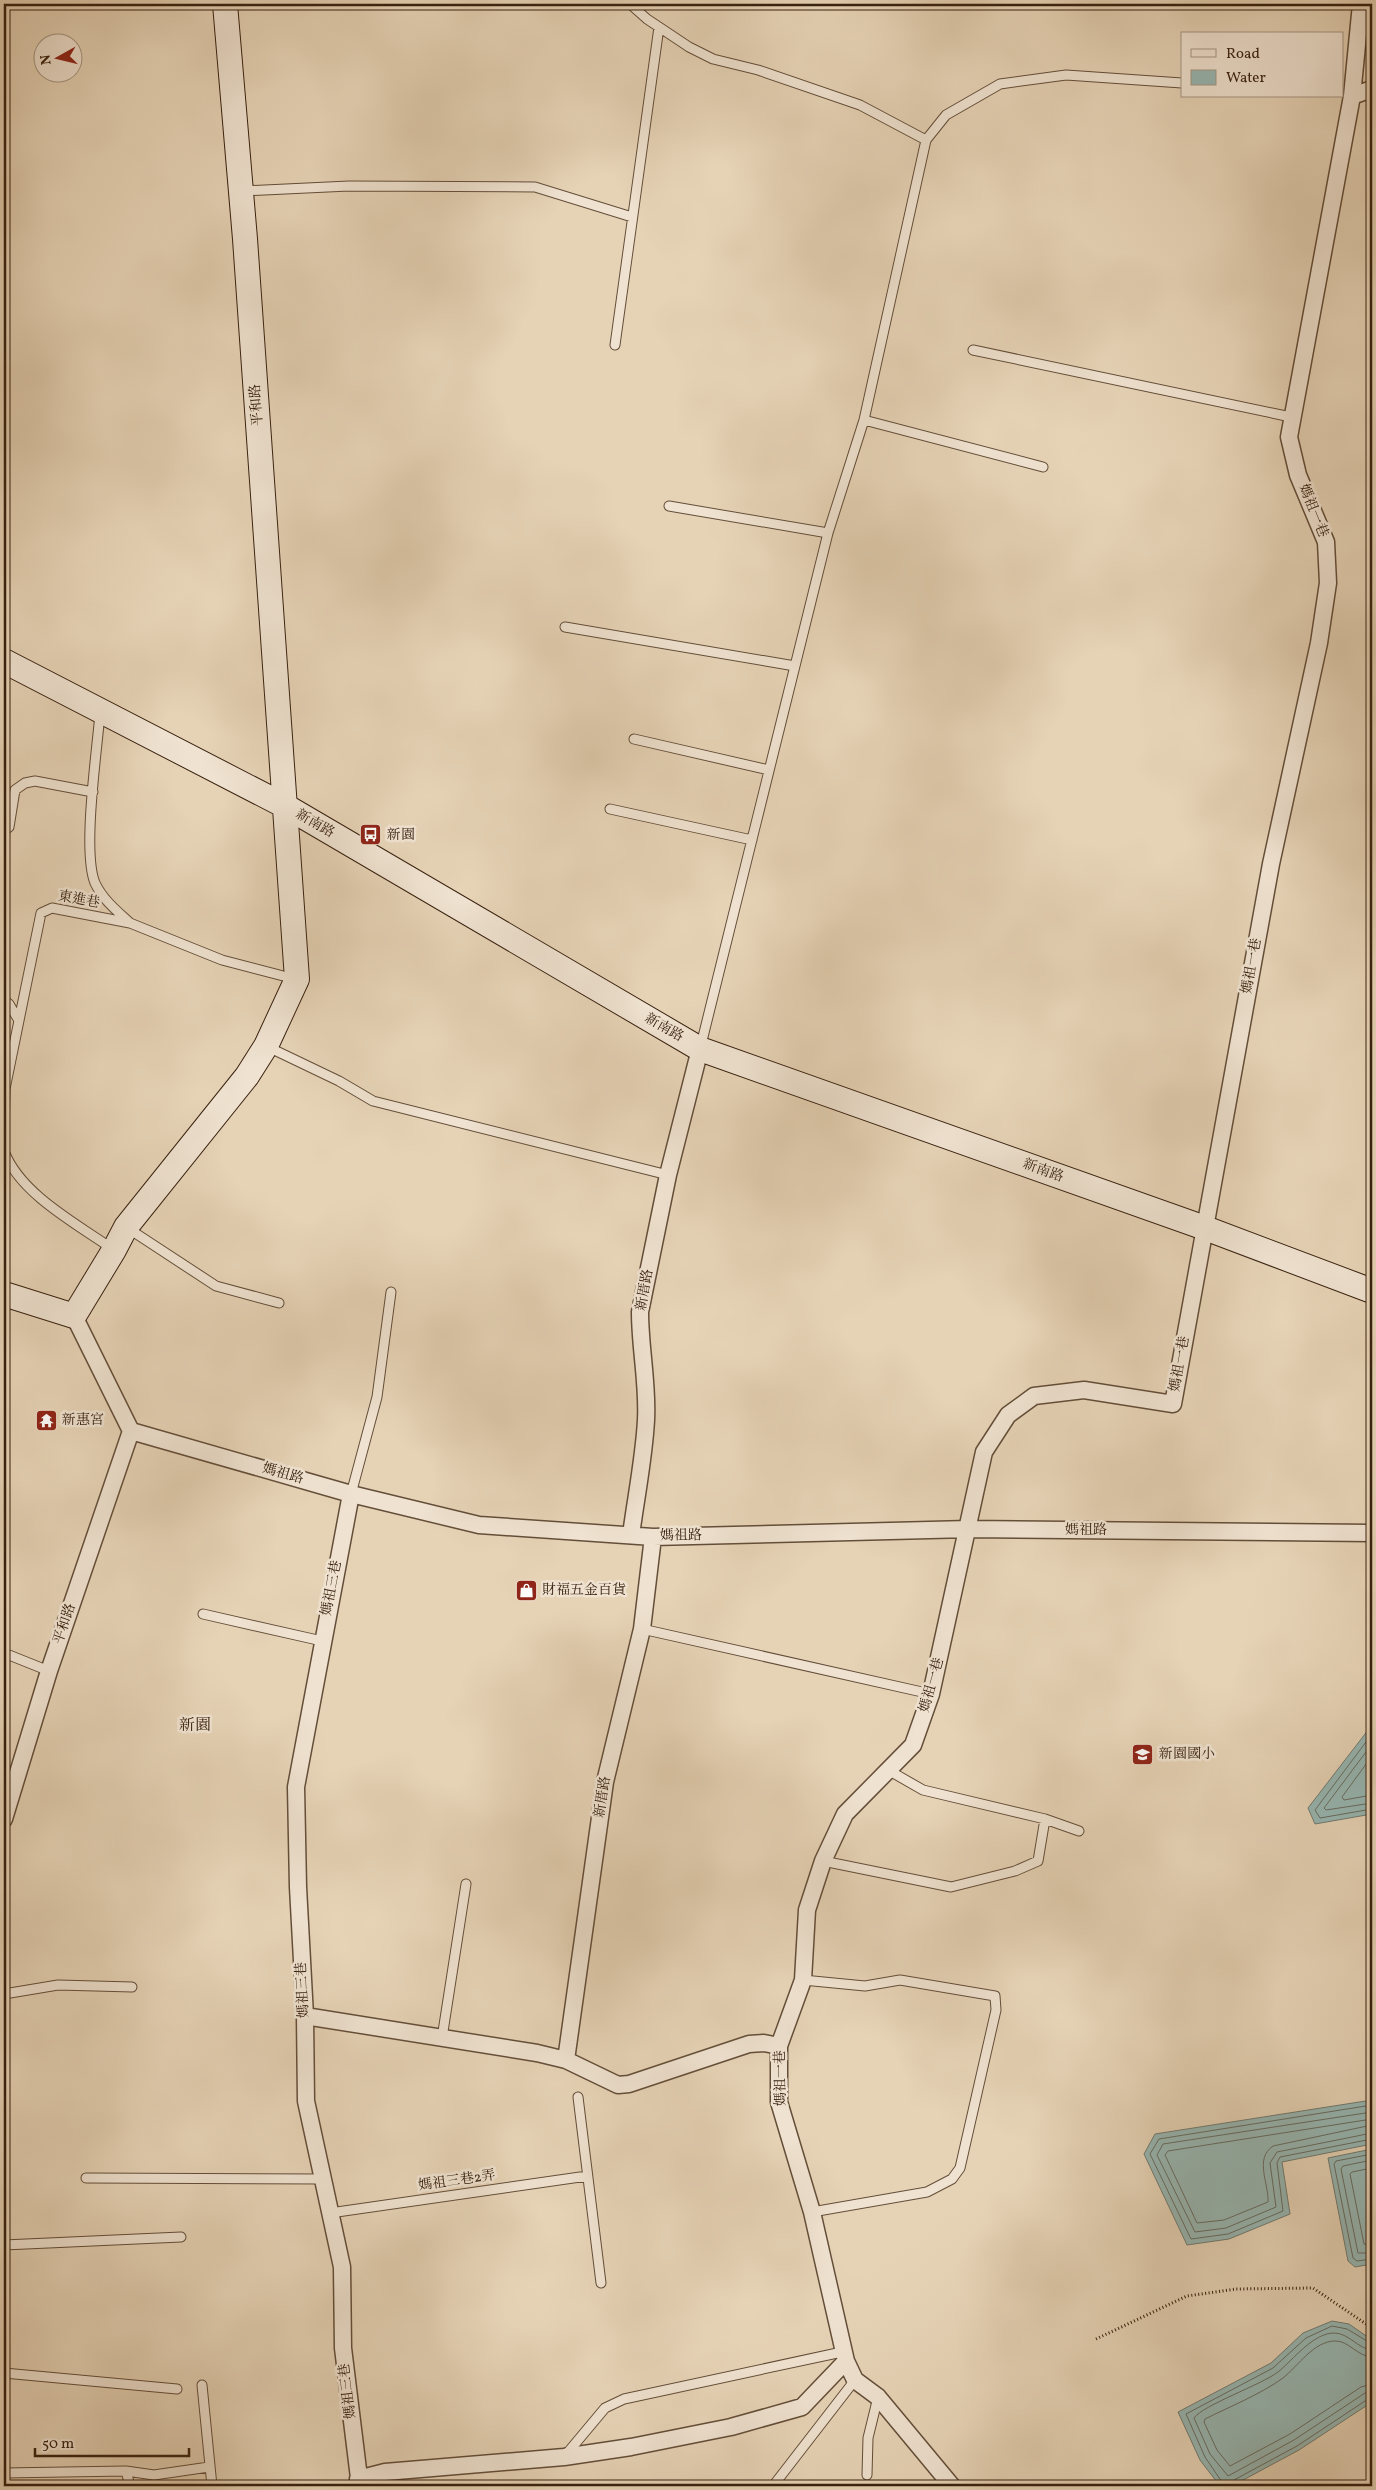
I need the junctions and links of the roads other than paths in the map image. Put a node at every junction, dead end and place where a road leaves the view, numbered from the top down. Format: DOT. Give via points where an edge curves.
graph roads {
  1 [pos="225,4"];
  2 [pos="630,4"];
  3 [pos="1361,4"];
  4 [pos="659,27"];
  5 [pos="1181,84"];
  6 [pos="1372,88"];
  7 [pos="1347,96"];
  8 [pos="926,140"];
  9 [pos="241,191"];
  10 [pos="632,217"];
  11 [pos="615,345"];
  12 [pos="973,350"];
  13 [pos="1291,418"];
  14 [pos="864,420"];
  15 [pos="1043,467"];
  16 [pos="669,506"];
  17 [pos="828,532"];
  18 [pos="566,627"];
  19 [pos="4,661"];
  20 [pos="795,666"];
  21 [pos="101,710"];
  22 [pos="634,739"];
  23 [pos="769,770"];
  24 [pos="93,792"];
  25 [pos="287,807"];
  26 [pos="610,809"];
  27 [pos="4,831"];
  28 [pos="752,840"];
  29 [pos="130,923"];
  30 [pos="297,979"];
  31 [pos="4,1000"];
  32 [pos="18,1019"];
  33 [pos="266,1046"];
  34 [pos="700,1049"];
  35 [pos="4,1132"];
  36 [pos="4,1151"];
  37 [pos="668,1175"];
  38 [pos="126,1227"];
  39 [pos="1205,1228"];
  40 [pos="114,1250"];
  41 [pos="1372,1291"];
  42 [pos="391,1292"];
  43 [pos="4,1294"];
  44 [pos="279,1303"];
  45 [pos="74,1316"];
  46 [pos="131,1431"];
  47 [pos="351,1494"];
  48 [pos="968,1529"];
  49 [pos="1372,1533"];
  50 [pos="631,1535"];
  51 [pos="653,1537"];
  52 [pos="203,1614"];
  53 [pos="642,1629"];
  54 [pos="322,1641"];
  55 [pos="4,1653"];
  56 [pos="49,1671"];
  57 [pos="931,1694"];
  58 [pos="888,1770"];
  59 [pos="4,1819"];
  60 [pos="1045,1819"];
  61 [pos="1080,1831"];
  62 [pos="823,1861"];
  63 [pos="466,1884"];
  64 [pos="802,1980"];
  65 [pos="132,1987"];
  66 [pos="4,1994"];
  67 [pos="305,2016"];
  68 [pos="442,2038"];
  69 [pos="779,2046"];
  70 [pos="566,2060"];
  71 [pos="578,2097"];
  72 [pos="587,2176"];
  73 [pos="86,2178"];
  74 [pos="324,2180"];
  75 [pos="812,2212"];
  76 [pos="330,2214"];
  77 [pos="181,2237"];
  78 [pos="4,2245"];
  79 [pos="601,2283"];
  80 [pos="844,2357"];
  81 [pos="4,2372"];
  82 [pos="855,2380"];
  83 [pos="202,2385"];
  84 [pos="177,2388"];
  85 [pos="878,2397"];
  86 [pos="564,2457"];
  87 [pos="209,2467"];
  88 [pos="126,2471"];
  89 [pos="4,2474"];
  90 [pos="867,2475"];
  91 [pos="359,2483"];
  92 [pos="130,2486"];
  93 [pos="212,2486"];
  94 [pos="773,2486"];
  95 [pos="952,2486"];
  1 -- 9 [label="street, 平和路"];
  2 -- 4 [label="lane"];
  3 -- 7 [label="street, 媽祖一巷"];
  4 -- 8 [label="lane" via="713,59 758,70 860,105"];
  4 -- 10 [label="lane"];
  5 -- 8 [label="lane" via="1066,75 1000,84 946,116"];
  6 -- 7 [label="street"];
  7 -- 13 [label="street, 媽祖一巷"];
  8 -- 14 [label="lane"];
  9 -- 10 [label="lane" via="349,186 535,187"];
  9 -- 25 [label="street, 平和路"];
  10 -- 11 [label="lane"];
  12 -- 13 [label="lane"];
  13 -- 39 [label="street, 媽祖一巷" via="1289,437 1298,476 1326,542 1328,583 1320,643 1271,864"];
  14 -- 15 [label="lane"];
  14 -- 17 [label="lane"];
  16 -- 17 [label="lane"];
  17 -- 20 [label="lane"];
  18 -- 20 [label="lane"];
  19 -- 21 [label="street, 新南路"];
  20 -- 23 [label="lane"];
  21 -- 24 [label="lane"];
  21 -- 25 [label="street, 新南路"];
  22 -- 23 [label="lane"];
  23 -- 28 [label="lane"];
  24 -- 27 [label="lane" via="35,781 24,783 15,790 9,827"];
  24 -- 29 [label="lane" via="90,859 95,882 106,902"];
  25 -- 30 [label="street, 平和路"];
  25 -- 34 [label="street, 新南路"];
  26 -- 28 [label="lane"];
  28 -- 34 [label="lane"];
  29 -- 30 [label="lane, 東進巷" via="222,960"];
  29 -- 32 [label="lane, 東進巷" via="52,908 41,913"];
  30 -- 33 [label="street"];
  31 -- 32 [label="lane"];
  32 -- 35 [label="lane, 東進巷" via="5,1089"];
  33 -- 37 [label="lane" via="373,1101"];
  33 -- 38 [label="street" via="247,1076"];
  34 -- 37 [label="street, 新厝路"];
  34 -- 39 [label="street, 新南路"];
  36 -- 40 [label="lane" via="20,1180 48,1204"];
  37 -- 50 [label="street, 新厝路" via="640,1312 646,1420"];
  38 -- 40 [label="street"];
  38 -- 44 [label="lane" via="216,1286"];
  39 -- 41 [label="street, 新南路"];
  39 -- 48 [label="street, 媽祖一巷" via="1173,1404 1084,1390 1034,1396 1008,1415 984,1452"];
  40 -- 45 [label="street"];
  42 -- 47 [label="lane" via="377,1397"];
  43 -- 45 [label="street"];
  45 -- 46 [label="street"];
  46 -- 47 [label="street, 媽祖路"];
  46 -- 56 [label="street, 平和路"];
  47 -- 50 [label="street, 媽祖路" via="479,1525"];
  47 -- 54 [label="street, 媽祖三巷"];
  48 -- 49 [label="street, 媽祖路"];
  48 -- 51 [label="street, 媽祖路"];
  48 -- 57 [label="street, 媽祖一巷"];
  50 -- 51 [label="street, 媽祖路"];
  51 -- 53 [label="street, 新厝路"];
  52 -- 54 [label="lane"];
  53 -- 57 [label="lane"];
  53 -- 70 [label="street, 新厝路" via="605,1782"];
  54 -- 67 [label="street, 媽祖三巷" via="296,1787"];
  55 -- 56 [label="lane"];
  56 -- 59 [label="street, 平和路"];
  57 -- 58 [label="street, 媽祖一巷" via="913,1745"];
  58 -- 60 [label="lane" via="924,1790"];
  58 -- 62 [label="street, 媽祖一巷" via="845,1814"];
  60 -- 61 [label="lane"];
  60 -- 62 [label="lane" via="1038,1861 1016,1871 951,1887"];
  62 -- 64 [label="street, 媽祖一巷" via="807,1910"];
  63 -- 68 [label="lane"];
  64 -- 69 [label="street, 媽祖一巷"];
  64 -- 75 [label="lane" via="866,1986 900,1980 996,1996 996,2010 960,2168 952,2179 927,2192"];
  65 -- 66 [label="lane" via="58,1986"];
  67 -- 68 [label="street"];
  67 -- 74 [label="street, 媽祖三巷" via="306,2100"];
  68 -- 70 [label="street"];
  69 -- 70 [label="street" via="750,2044 630,2084 618,2085"];
  69 -- 75 [label="street, 媽祖一巷" via="779,2102"];
  71 -- 72 [label="lane"];
  72 -- 76 [label="lane, 媽祖三巷2弄"];
  72 -- 79 [label="lane"];
  73 -- 74 [label="lane"];
  74 -- 76 [label="street, 媽祖三巷"];
  75 -- 80 [label="street, 媽祖一巷"];
  76 -- 91 [label="street, 媽祖三巷" via="342,2267 343,2348"];
  77 -- 78 [label="lane"];
  80 -- 82 [label="street, 媽祖一巷"];
  80 -- 86 [label="street" via="802,2407 731,2427"];
  80 -- 86 [label="lane" via="624,2399 605,2408"];
  81 -- 84 [label="lane"];
  82 -- 85 [label="street, 媽祖一巷"];
  82 -- 94 [label="lane"];
  83 -- 87 [label="lane"];
  85 -- 90 [label="lane" via="868,2438"];
  85 -- 95 [label="street, 媽祖一巷"];
  86 -- 91 [label="street" via="385,2472"];
  87 -- 88 [label="lane" via="154,2475"];
  87 -- 93 [label="lane"];
  88 -- 89 [label="lane"];
  88 -- 92 [label="lane"];
}
